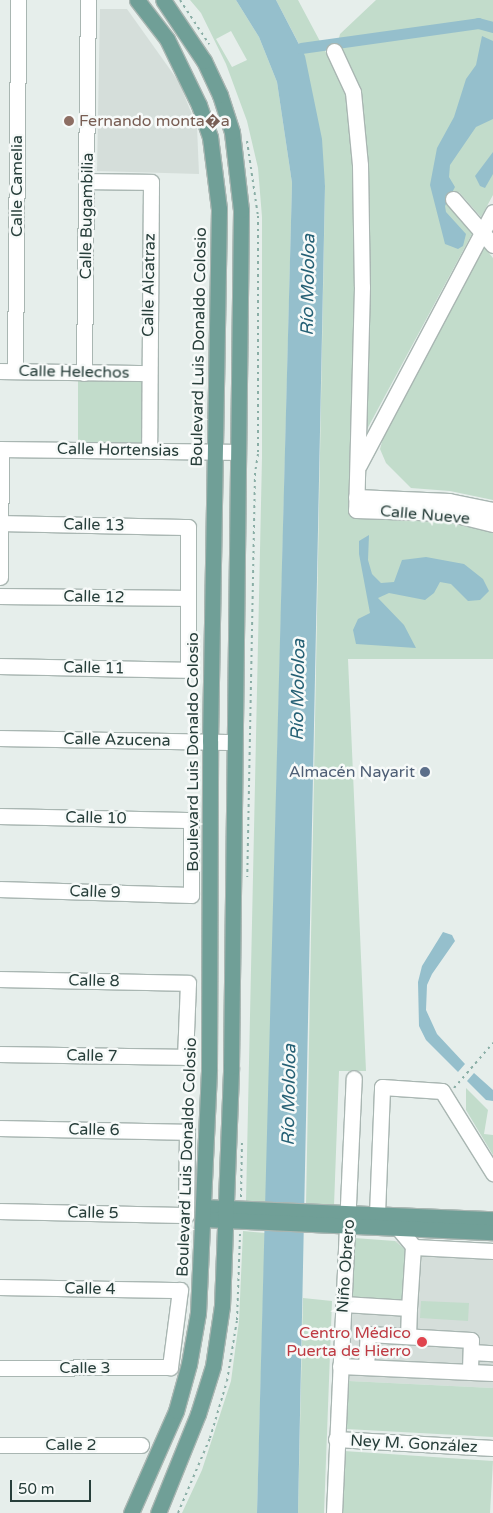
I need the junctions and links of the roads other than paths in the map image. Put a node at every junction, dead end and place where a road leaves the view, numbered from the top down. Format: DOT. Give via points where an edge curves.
graph roads {
  1 [pos="18,0"];
  2 [pos="88,0"];
  3 [pos="137,0"];
  4 [pos="164,0"];
  5 [pos="334,51"];
  6 [pos="88,181"];
  7 [pos="453,199"];
  8 [pos="493,212"];
  9 [pos="482,233"];
  10 [pos="493,245"];
  11 [pos="0,371"];
  12 [pos="15,372"];
  13 [pos="84,372"];
  14 [pos="148,373"];
  15 [pos="1,448"];
  16 [pos="149,451"];
  17 [pos="215,452"];
  18 [pos="236,452"];
  19 [pos="357,470"];
  20 [pos="356,504"];
  21 [pos="493,510"];
  22 [pos="0,524"];
  23 [pos="493,524"];
  24 [pos="235,554"];
  25 [pos="0,558"];
  26 [pos="0,577"];
  27 [pos="0,596"];
  28 [pos="187,598"];
  29 [pos="0,666"];
  30 [pos="0,738"];
  31 [pos="210,741"];
  32 [pos="234,742"];
  33 [pos="0,816"];
  34 [pos="0,889"];
  35 [pos="191,895"];
  36 [pos="0,979"];
  37 [pos="0,1054"];
  38 [pos="185,1057"];
  39 [pos="354,1078"];
  40 [pos="0,1128"];
  41 [pos="493,1173"];
  42 [pos="0,1211"];
  43 [pos="203,1213"];
  44 [pos="226,1214"];
  45 [pos="376,1214"];
  46 [pos="186,1215"];
  47 [pos="348,1219"];
  48 [pos="493,1219"];
  49 [pos="398,1228"];
  50 [pos="493,1232"];
  51 [pos="413,1246"];
  52 [pos="493,1251"];
  53 [pos="0,1287"];
  54 [pos="343,1304"];
  55 [pos="409,1308"];
  56 [pos="408,1336"];
  57 [pos="341,1344"];
  58 [pos="367,1346"];
  59 [pos="471,1352"];
  60 [pos="493,1353"];
  61 [pos="340,1366"];
  62 [pos="170,1367"];
  63 [pos="366,1367"];
  64 [pos="0,1368"];
  65 [pos="470,1372"];
  66 [pos="493,1373"];
  67 [pos="336,1439"];
  68 [pos="0,1445"];
  69 [pos="142,1445"];
  70 [pos="493,1448"];
  71 [pos="131,1513"];
  72 [pos="158,1513"];
  73 [pos="334,1513"];
  1 -- 12 [label="street, Calle Camelia"];
  2 -- 6 [label="street, Calle Bugambilia"];
  3 -- 17 [label="main road, Boulevard Luis Donaldo Colosio" via="167,39 184,68 210,137 219,209"];
  4 -- 18 [label="main road" via="220,95 236,160 241,210"];
  5 -- 19 [label="street" via="353,92 360,165 362,286"];
  6 -- 13 [label="street, Calle Bugambilia"];
  6 -- 14 [label="street, Calle Alcatraz" via="151,182"];
  7 -- 9 [label="street"];
  8 -- 9 [label="street"];
  9 -- 10 [label="street"];
  9 -- 19 [label="street"];
  11 -- 12 [label="street, Calle Helechos"];
  12 -- 13 [label="street, Calle Helechos"];
  13 -- 14 [label="street, Calle Helechos"];
  14 -- 16 [label="street, Calle Alcatraz"];
  15 -- 16 [label="street, Calle Hortensias"];
  15 -- 22 [label="street"];
  16 -- 17 [label="street, Calle Hortensias"];
  17 -- 18 [label="street, Calle Hortensias"];
  17 -- 24 [label="main road" via="227,460 227,537"];
  17 -- 31 [label="main road, Boulevard Luis Donaldo Colosio"];
  18 -- 24 [label="main road"];
  19 -- 20 [label="street"];
  20 -- 21 [label="street, Calle Nueve" via="449,500"];
  20 -- 23 [label="street, Calle Nueve" via="448,513"];
  22 -- 25 [label="street"];
  22 -- 28 [label="street, Calle 13" via="188,527"];
  24 -- 32 [label="main road"];
  25 -- 26 [label="street"];
  27 -- 28 [label="street, Calle 12"];
  28 -- 29 [label="street, Calle 11" via="188,670"];
  30 -- 31 [label="street, Calle Azucena"];
  31 -- 32 [label="street, Calle Azucena"];
  31 -- 43 [label="main road, Boulevard Luis Donaldo Colosio" via="209,1069"];
  32 -- 44 [label="main road"];
  33 -- 35 [label="street, Calle 10" via="191,820"];
  34 -- 35 [label="street, Calle 9"];
  36 -- 38 [label="street, Calle 8" via="188,983"];
  37 -- 38 [label="street, Calle 7"];
  39 -- 47 [label="street, Niño Obrero"];
  40 -- 46 [label="street, Calle 6" via="187,1132"];
  41 -- 45 [label="street" via="442,1091 382,1087"];
  42 -- 46 [label="street, Calle 5"];
  43 -- 44 [label="main road"];
  43 -- 71 [label="main road, Boulevard Luis Donaldo Colosio" via="198,1313 189,1364 176,1411"];
  44 -- 47 [label="main road"];
  44 -- 72 [label="main road" via="222,1306 213,1366 173,1482"];
  45 -- 47 [label="main road"];
  45 -- 48 [label="main road"];
  47 -- 49 [label="main road"];
  47 -- 54 [label="street, Niño Obrero"];
  49 -- 50 [label="main road"];
  49 -- 51 [label="street"];
  51 -- 52 [label="street"];
  51 -- 55 [label="street"];
  53 -- 62 [label="street, Calle 4" via="180,1290"];
  54 -- 55 [label="street"];
  54 -- 57 [label="street, Niño Obrero"];
  55 -- 56 [label="street"];
  56 -- 58 [label="street" via="368,1334"];
  56 -- 59 [label="street" via="471,1340"];
  57 -- 58 [label="street"];
  57 -- 61 [label="street, Niño Obrero"];
  58 -- 63 [label="street"];
  59 -- 60 [label="street"];
  59 -- 65 [label="street"];
  61 -- 63 [label="street"];
  61 -- 67 [label="street, Niño Obrero"];
  62 -- 64 [label="street, Calle 3"];
  63 -- 65 [label="street"];
  65 -- 66 [label="street"];
  67 -- 70 [label="street, Ney M. González"];
  67 -- 73 [label="street, Niño Obrero"];
  68 -- 69 [label="street, Calle 2"];
}
